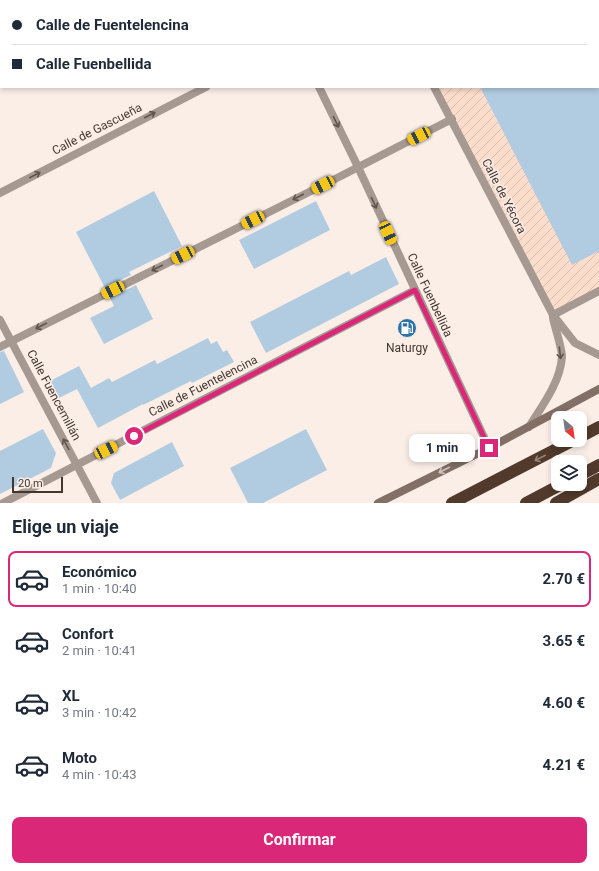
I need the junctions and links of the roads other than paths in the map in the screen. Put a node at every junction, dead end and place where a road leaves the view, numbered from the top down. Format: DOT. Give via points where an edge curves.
graph roads {
  1 [pos="204,88"];
  2 [pos="319,88"];
  3 [pos="435,88"];
  4 [pos="452,119"];
  5 [pos="358,167"];
  6 [pos="0,193"];
  7 [pos="415,290"];
  8 [pos="599,291"];
  9 [pos="552,315"];
  10 [pos="0,320"];
  11 [pos="11,341"];
  12 [pos="0,347"];
  13 [pos="599,355"];
  14 [pos="599,389"];
  15 [pos="529,426"];
  16 [pos="599,427"];
  17 [pos="587,433"];
  18 [pos="560,447"];
  19 [pos="489,448"];
  20 [pos="77,465"];
  21 [pos="599,465"];
  22 [pos="587,471"];
  23 [pos="599,479"];
  24 [pos="599,483"];
  25 [pos="551,490"];
  26 [pos="3,503"];
  27 [pos="97,503"];
  28 [pos="378,503"];
  29 [pos="452,503"];
  30 [pos="526,503"];
  31 [pos="557,503"];
  6 -- 1 [label="street, Calle de Gascueña, one-way"];
  2 -- 5 [label="street, Calle Fuenbellida, one-way"];
  3 -- 4 [label="street, Calle de Yécora"];
  4 -- 5 [label="street"];
  4 -- 9 [label="street, Calle de Yécora"];
  5 -- 7 [label="street, Calle Fuenbellida, one-way"];
  5 -- 11 [label="street, one-way"];
  7 -- 19 [label="street, Calle Fuenbellida"];
  7 -- 20 [label="street, Calle de Fuentelencina"];
  8 -- 9 [label="street"];
  9 -- 13 [label="street, Calle de Yécora" via="575,344"];
  9 -- 15 [label="street, Calle de Yécora, one-way" via="562,356 558,376"];
  10 -- 11 [label="street, Calle Fuencemillán"];
  11 -- 12 [label="street"];
  20 -- 11 [label="street, Calle Fuencemillán, one-way"];
  14 -- 15 [label="street"];
  15 -- 19 [label="street"];
  16 -- 17 [label="highway"];
  18 -- 29 [label="highway, one-way"];
  19 -- 28 [label="street, one-way"];
  20 -- 26 [label="street, Calle de Fuentelencina"];
  20 -- 27 [label="street, Calle Fuencemillán"];
  21 -- 22 [label="highway"];
  23 -- 31 [label="highway"];
  24 -- 31 [label="highway"];
  25 -- 30 [label="highway"];
}
